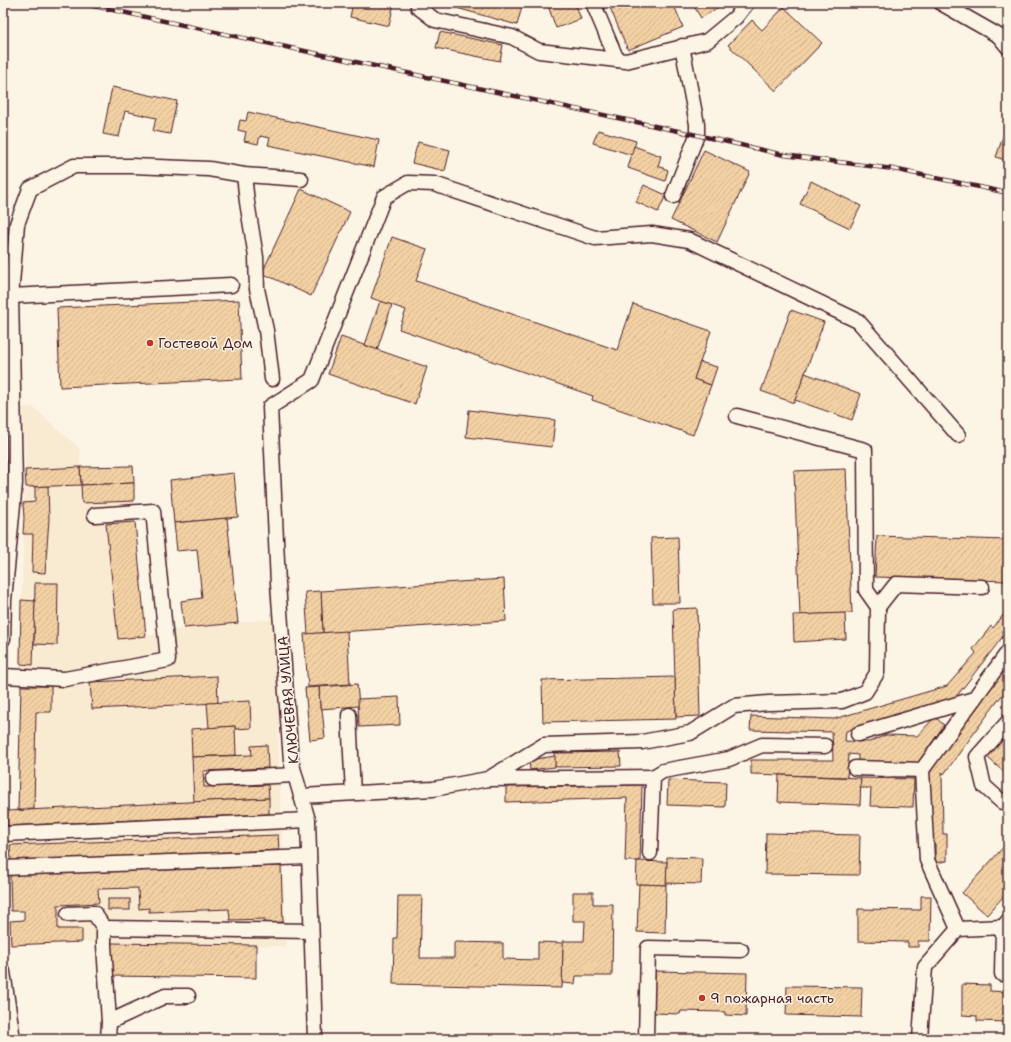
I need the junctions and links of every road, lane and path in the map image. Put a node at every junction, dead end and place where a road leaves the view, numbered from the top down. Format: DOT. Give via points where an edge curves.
graph roads {
  1 [pos="419,3"];
  2 [pos="593,3"];
  3 [pos="747,3"];
  4 [pos="941,3"];
  5 [pos="682,46"];
  6 [pos="1008,47"];
  7 [pos="617,60"];
  8 [pos="244,175"];
  9 [pos="301,179"];
  10 [pos="674,196"];
  11 [pos="231,285"];
  12 [pos="11,296"];
  13 [pos="272,379"];
  14 [pos="737,416"];
  15 [pos="958,435"];
  16 [pos="95,515"];
  17 [pos="982,587"];
  18 [pos="4,600"];
  19 [pos="878,607"];
  20 [pos="3,639"];
  21 [pos="1008,652"];
  22 [pos="3,676"];
  23 [pos="974,699"];
  24 [pos="349,715"];
  25 [pos="1008,722"];
  26 [pos="858,734"];
  27 [pos="825,746"];
  28 [pos="855,768"];
  29 [pos="922,770"];
  30 [pos="295,775"];
  31 [pos="653,777"];
  32 [pos="213,779"];
  33 [pos="488,779"];
  34 [pos="353,793"];
  35 [pos="301,796"];
  36 [pos="1008,800"];
  37 [pos="308,820"];
  38 [pos="3,834"];
  39 [pos="650,853"];
  40 [pos="309,857"];
  41 [pos="3,868"];
  42 [pos="68,914"];
  43 [pos="1006,925"];
  44 [pos="104,928"];
  45 [pos="958,929"];
  46 [pos="312,931"];
  47 [pos="741,950"];
  48 [pos="3,972"];
  49 [pos="1002,974"];
  50 [pos="188,996"];
  51 [pos="108,1022"];
  52 [pos="13,1039"];
  53 [pos="108,1039"];
  54 [pos="315,1039"];
  55 [pos="646,1039"];
  56 [pos="920,1039"];
  1 -- 7 [label="street" via="418,6 435,20 512,36 539,51"];
  2 -- 7 [label="street"];
  3 -- 5 [label="street" via="736,17 707,41"];
  4 -- 6 [label="street" via="999,36"];
  5 -- 7 [label="street" via="626,61"];
  5 -- 10 [label="street" via="697,135"];
  8 -- 9 [label="street"];
  8 -- 12 [label="street" via="201,169 74,166 30,189 17,224"];
  8 -- 13 [label="street" via="256,257 257,289 266,330"];
  11 -- 12 [label="street"];
  12 -- 18 [label="street" via="16,483"];
  14 -- 19 [label="street" via="865,450 866,590"];
  15 -- 30 [label="street, КЛЮЧЕВАЯ УЛИЦА" via="858,321 689,240 652,234 595,238 434,184 408,183 384,197 312,380 270,407 278,584 291,761"];
  16 -- 22 [label="street" via="153,511 168,660 65,679"];
  17 -- 19 [label="street" via="896,584"];
  18 -- 20 [label="street"];
  19 -- 33 [label="street" via="877,673 865,692 842,701 734,706 690,733 642,742 544,745"];
  21 -- 23 [label="street"];
  23 -- 26 [label="street"];
  23 -- 29 [label="street"];
  24 -- 34 [label="street"];
  25 -- 36 [label="street" via="977,757 984,786 1002,802"];
  27 -- 31 [label="street" via="762,745 729,759 663,771"];
  28 -- 29 [label="street"];
  29 -- 45 [label="street" via="927,860"];
  30 -- 32 [label="street"];
  30 -- 35 [label="street, КЛЮЧЕВАЯ УЛИЦА"];
  31 -- 33 [label="street"];
  31 -- 39 [label="street"];
  33 -- 34 [label="street" via="433,789"];
  34 -- 35 [label="street"];
  35 -- 37 [label="street, КЛЮЧЕВАЯ УЛИЦА"];
  37 -- 38 [label="street"];
  37 -- 40 [label="street, КЛЮЧЕВАЯ УЛИЦА"];
  40 -- 41 [label="street"];
  40 -- 46 [label="street, КЛЮЧЕВАЯ УЛИЦА"];
  42 -- 44 [label="street" via="94,913"];
  43 -- 45 [label="street"];
  43 -- 49 [label="street"];
  44 -- 46 [label="street"];
  44 -- 51 [label="street"];
  45 -- 56 [label="street" via="925,967"];
  46 -- 54 [label="street, КЛЮЧЕВАЯ УЛИЦА"];
  47 -- 55 [label="street" via="648,948"];
  48 -- 52 [label="street"];
  50 -- 51 [label="street" via="165,996"];
  51 -- 53 [label="street"];
}
